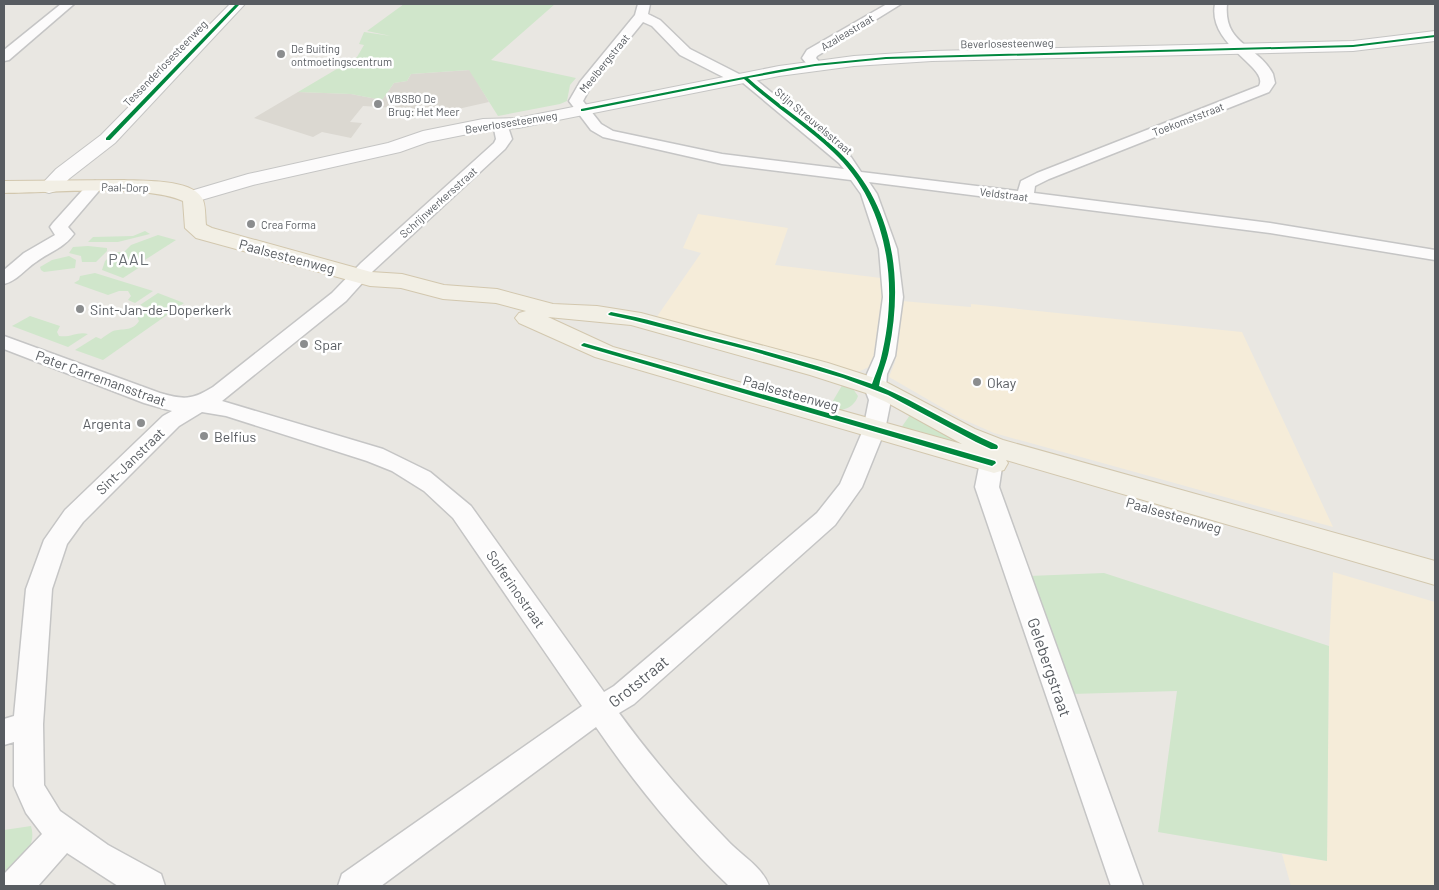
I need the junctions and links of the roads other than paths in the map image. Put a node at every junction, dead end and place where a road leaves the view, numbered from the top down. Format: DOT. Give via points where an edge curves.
graph roads {
  1 [pos="68,4"];
  2 [pos="238,4"];
  3 [pos="895,4"];
  4 [pos="1221,4"];
  5 [pos="643,10"];
  6 [pos="1435,36"];
  7 [pos="1241,49"];
  8 [pos="4,56"];
  9 [pos="815,65"];
  10 [pos="742,79"];
  11 [pos="583,110"];
  12 [pos="500,124"];
  13 [pos="857,176"];
  14 [pos="49,186"];
  15 [pos="95,186"];
  16 [pos="4,187"];
  17 [pos="191,196"];
  18 [pos="1025,196"];
  19 [pos="1435,255"];
  20 [pos="364,277"];
  21 [pos="4,278"];
  22 [pos="4,342"];
  23 [pos="875,388"];
  24 [pos="200,405"];
  25 [pos="874,430"];
  26 [pos="993,455"];
  27 [pos="1435,573"];
  28 [pos="1435,590"];
  29 [pos="600,710"];
  30 [pos="16,728"];
  31 [pos="64,833"];
  32 [pos="16,886"];
  33 [pos="149,886"];
  34 [pos="354,886"];
  35 [pos="753,886"];
  36 [pos="1128,886"];
  1 -- 8 [label="street"];
  2 -- 14 [label="street, Tessenderlosesteenweg" via="108,139 62,172"];
  3 -- 9 [label="street, Azaleastraat" via="812,53 809,58"];
  4 -- 7 [label="street, Toekomststraat" via="1222,22 1229,39"];
  5 -- 10 [label="street, Meelbergstraat" via="685,52"];
  5 -- 11 [label="street, Meelbergstraat" via="578,95 576,101"];
  6 -- 7 [label="street, Beverlosesteenweg" via="1354,46"];
  7 -- 9 [label="street, Beverlosesteenweg" via="932,56"];
  7 -- 18 [label="street, Toekomststraat" via="1265,72 1268,84 1264,89 1043,176 1026,184"];
  9 -- 10 [label="street, Beverlosesteenweg"];
  10 -- 11 [label="street, Beverlosesteenweg"];
  10 -- 13 [label="street, Stijn Streuvelsstraat" via="845,160"];
  11 -- 12 [label="street, Beverlosesteenweg"];
  11 -- 13 [label="street, Veldstraat" via="596,127 626,140 722,159"];
  12 -- 17 [label="street, Beverlosesteenweg" via="423,137 393,148"];
  12 -- 20 [label="street, Schrijnwerkersstraat" via="503,144"];
  13 -- 18 [label="street, Veldstraat"];
  13 -- 23 [label="street, Stijn Streuvelsstraat" via="879,218 892,272 893,297 885,356"];
  14 -- 15 [label="main road"];
  14 -- 16 [label="main road"];
  15 -- 17 [label="main road, Paal-Dorp" via="173,189"];
  15 -- 21 [label="street, Paal-Dorp" via="59,227 65,234 59,241"];
  17 -- 20 [label="main road, Paalsesteenweg" via="196,228 204,233"];
  18 -- 19 [label="street, Veldstraat" via="1270,228"];
  20 -- 23 [label="main road, Paalsesteenweg" via="402,281 443,292 497,296 552,311 633,318 819,369"];
  20 -- 24 [label="street, Sint-Janstraat" via="221,392"];
  20 -- 25 [label="main road, Paalsesteenweg" via="389,292 418,300 482,306 547,323 584,345 604,352"];
  22 -- 24 [label="street, Pater Carremansstraat" via="152,398 176,405"];
  23 -- 25 [label="street, Stijn Streuvelsstraat" via="880,400"];
  23 -- 26 [label="main road, Paalsesteenweg" via="965,435"];
  24 -- 29 [label="street, Solferinostraat" via="228,409 389,460 431,483 462,512"];
  24 -- 30 [label="street, Sint-Janstraat" via="171,421 74,516 56,540 46,561 39,589"];
  25 -- 26 [label="main road, Paalsesteenweg"];
  25 -- 29 [label="street, Grotstraat" via="850,487 826,519 624,696"];
  26 -- 27 [label="main road, Paalsesteenweg"];
  26 -- 28 [label="main road, Paalsesteenweg"];
  26 -- 36 [label="street, Gelebergstraat" via="987,487"];
  29 -- 34 [label="street, Grotstraat"];
  29 -- 35 [label="street, Solferinostraat" via="626,748 674,805 715,851"];
  30 -- 31 [label="street, Sint-Janstraat" via="29,786 37,804 49,821"];
  31 -- 32 [label="street"];
  31 -- 33 [label="street, Sint-Janstraat"];
}
